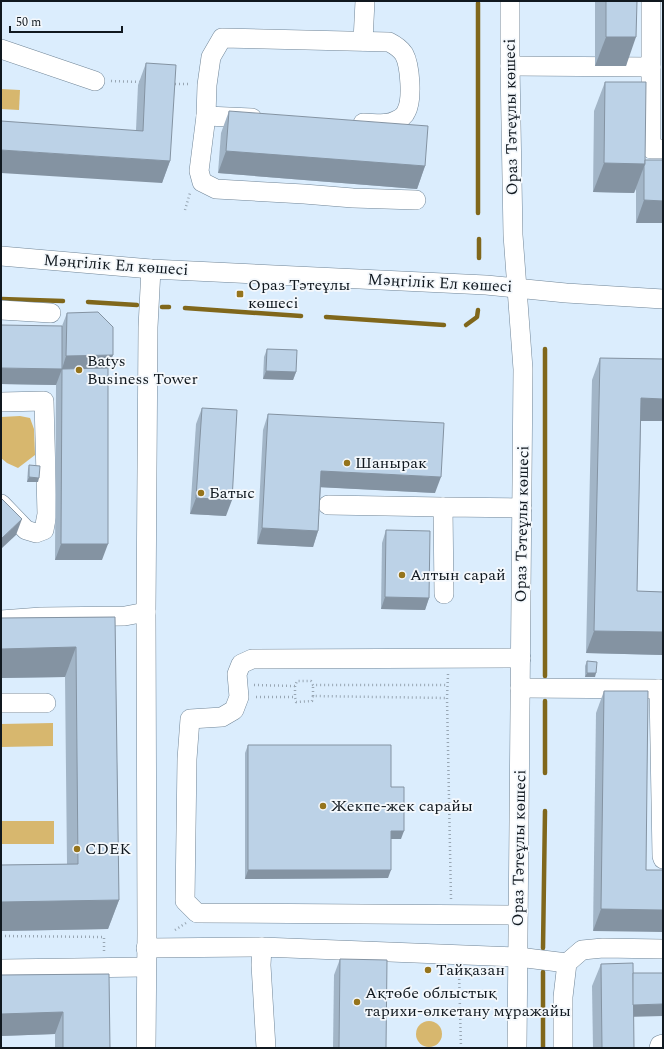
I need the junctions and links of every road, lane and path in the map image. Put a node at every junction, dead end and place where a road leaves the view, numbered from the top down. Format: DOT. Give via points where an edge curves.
graph roads {
  1 [pos="365,1"];
  2 [pos="510,1"];
  3 [pos="652,1"];
  4 [pos="363,41"];
  5 [pos="1,49"];
  6 [pos="510,66"];
  7 [pos="651,67"];
  8 [pos="95,81"];
  9 [pos="150,83"];
  10 [pos="165,84"];
  11 [pos="207,85"];
  12 [pos="206,116"];
  13 [pos="269,118"];
  14 [pos="344,122"];
  15 [pos="663,149"];
  16 [pos="416,200"];
  17 [pos="1,256"];
  18 [pos="152,269"];
  19 [pos="516,288"];
  20 [pos="663,299"];
  21 [pos="1,310"];
  22 [pos="51,312"];
  23 [pos="1,402"];
  24 [pos="1,504"];
  25 [pos="328,505"];
  26 [pos="443,507"];
  27 [pos="522,508"];
  28 [pos="444,594"];
  29 [pos="146,612"];
  30 [pos="1,620"];
  31 [pos="449,658"];
  32 [pos="521,658"];
  33 [pos="313,685"];
  34 [pos="447,685"];
  35 [pos="295,686"];
  36 [pos="520,688"];
  37 [pos="661,690"];
  38 [pos="238,691"];
  39 [pos="313,696"];
  40 [pos="295,697"];
  41 [pos="447,698"];
  42 [pos="1,703"];
  43 [pos="46,703"];
  44 [pos="663,859"];
  45 [pos="459,915"];
  46 [pos="518,915"];
  47 [pos="1,936"];
  48 [pos="262,947"];
  49 [pos="146,948"];
  50 [pos="663,949"];
  51 [pos="459,955"];
  52 [pos="518,957"];
  53 [pos="567,963"];
  54 [pos="146,967"];
  55 [pos="1,968"];
  56 [pos="105,968"];
  57 [pos="663,1044"];
  58 [pos="146,1048"];
  59 [pos="266,1048"];
  60 [pos="461,1048"];
  61 [pos="517,1048"];
  62 [pos="563,1048"];
  63 [pos="659,1048"];
  1 -- 4 [label="street"];
  2 -- 6 [label="street, Ораз Тәтеұлы көшесі"];
  3 -- 7 [label="street"];
  4 -- 11 [label="street" via="222,38 211,57"];
  4 -- 14 [label="street" via="389,42 404,54 409,75 409,105 406,113 388,124"];
  5 -- 8 [label="street"];
  6 -- 7 [label="street"];
  6 -- 19 [label="street, Ораз Тәтеұлы көшесі"];
  7 -- 15 [label="street" via="651,149"];
  8 -- 9 [label="path"];
  10 -- 11 [label="path"];
  11 -- 12 [label="street"];
  12 -- 13 [label="street"];
  12 -- 16 [label="street" via="199,171 202,182 216,189"];
  17 -- 18 [label="street, Мәңгілік Ел көшесі"];
  18 -- 19 [label="street, Мәңгілік Ел көшесі"];
  18 -- 29 [label="street" via="148,327"];
  19 -- 20 [label="street, Мәңгілік Ел көшесі"];
  19 -- 27 [label="street, Ораз Тәтеұлы көшесі" via="523,369"];
  21 -- 22 [label="street"];
  23 -- 24 [label="street" via="44,401 47,514 44,530 36,533 26,530"];
  25 -- 26 [label="street"];
  26 -- 27 [label="street"];
  26 -- 28 [label="street"];
  27 -- 32 [label="street, Ораз Тәтеұлы көшесі"];
  29 -- 30 [label="street" via="125,616"];
  29 -- 49 [label="street"];
  31 -- 32 [label="street"];
  31 -- 34 [label="path"];
  31 -- 38 [label="street" via="252,659 241,664 237,674"];
  32 -- 36 [label="street, Ораз Тәтеұлы көшесі"];
  33 -- 34 [label="path"];
  33 -- 35 [label="path" via="311,681 297,681"];
  33 -- 39 [label="path"];
  34 -- 41 [label="path"];
  35 -- 38 [label="path"];
  35 -- 40 [label="path"];
  36 -- 37 [label="street"];
  36 -- 46 [label="street, Ораз Тәтеұлы көшесі"];
  37 -- 44 [label="street"];
  38 -- 40 [label="path"];
  38 -- 45 [label="street" via="234,710 222,717 190,719 185,901 197,913"];
  39 -- 40 [label="path" via="312,701 296,702"];
  39 -- 41 [label="path"];
  41 -- 45 [label="path" via="451,899"];
  42 -- 43 [label="street"];
  45 -- 46 [label="street"];
  46 -- 52 [label="street, Ораз Тәтеұлы көшесі"];
  47 -- 56 [label="path" via="104,937"];
  48 -- 49 [label="street"];
  48 -- 51 [label="street"];
  48 -- 59 [label="street"];
  49 -- 54 [label="street"];
  50 -- 53 [label="street" via="582,950"];
  51 -- 52 [label="street"];
  51 -- 60 [label="path"];
  52 -- 53 [label="street"];
  52 -- 61 [label="street, Ораз Тәтеұлы көшесі"];
  53 -- 62 [label="street" via="563,997"];
  54 -- 56 [label="street"];
  54 -- 58 [label="street"];
  55 -- 56 [label="street"];
  57 -- 63 [label="street"];
}
